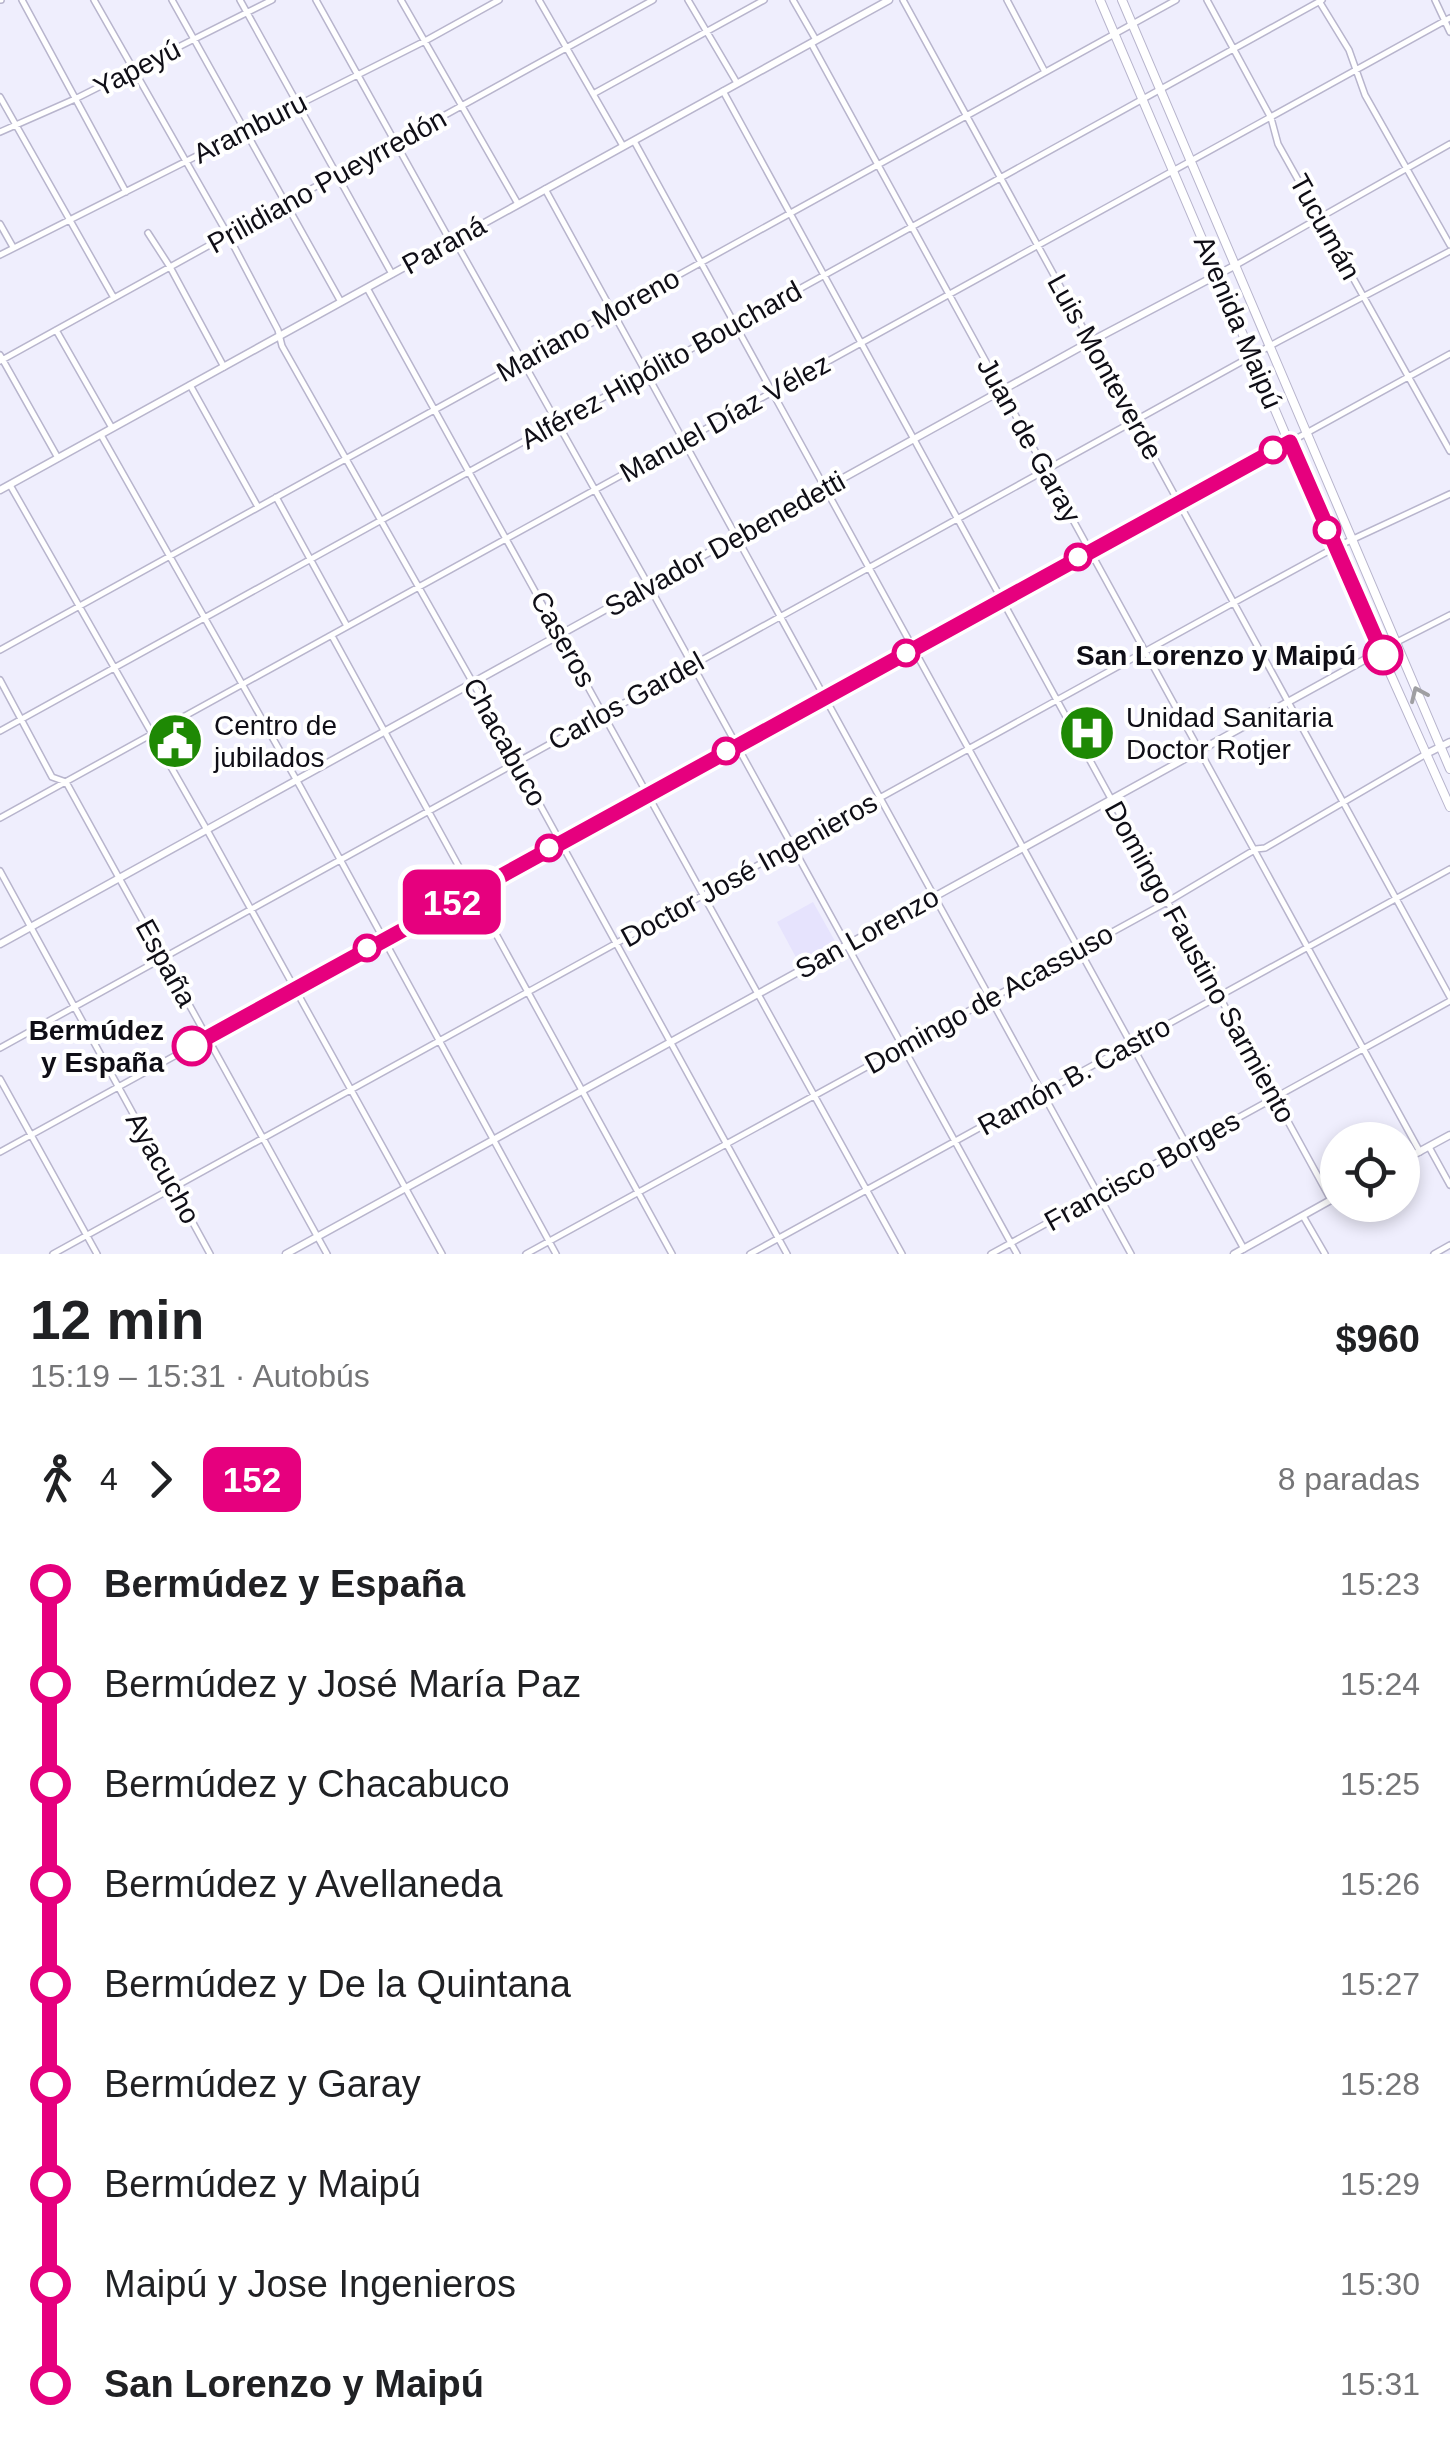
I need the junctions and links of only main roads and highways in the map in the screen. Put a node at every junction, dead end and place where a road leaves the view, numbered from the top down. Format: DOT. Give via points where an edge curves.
graph roads {
  1 [pos="1100,0"];
  2 [pos="1122,0"];
  3 [pos="1445,744"];
  4 [pos="1450,769"];
  5 [pos="1450,808"];
  1 -- 5 [label="main road, Avenida Maipú"];
  3 -- 2 [label="main road, Avenida Maipú, one-way" via="1395,643"];
  3 -- 4 [label="main road, Avenida Maipú"];
}
